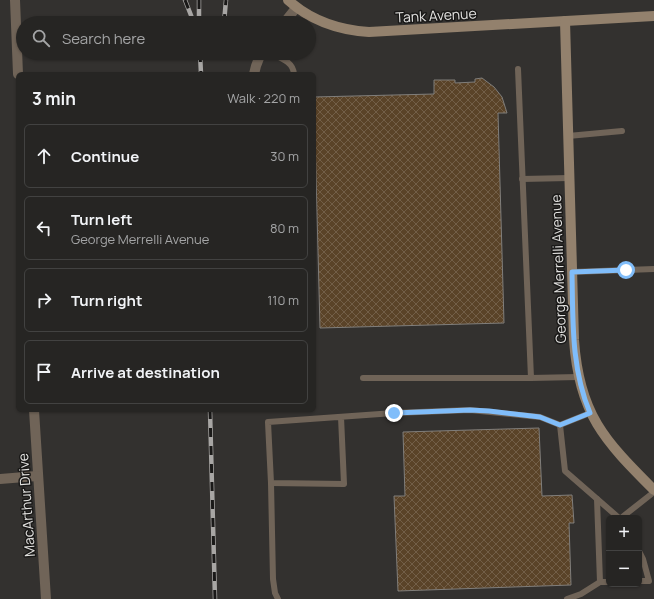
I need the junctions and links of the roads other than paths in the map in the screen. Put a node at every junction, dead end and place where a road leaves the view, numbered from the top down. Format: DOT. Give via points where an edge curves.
graph roads {
  1 [pos="15,0"];
  2 [pos="288,0"];
  3 [pos="296,8"];
  4 [pos="290,16"];
  5 [pos="309,16"];
  6 [pos="654,16"];
  7 [pos="316,19"];
  8 [pos="565,21"];
  9 [pos="16,25"];
  10 [pos="17,60"];
  11 [pos="259,60"];
  12 [pos="285,60"];
  13 [pos="518,69"];
  14 [pos="18,72"];
  15 [pos="254,72"];
  16 [pos="294,72"];
  17 [pos="622,131"];
  18 [pos="568,136"];
  19 [pos="569,178"];
  20 [pos="522,179"];
  21 [pos="654,269"];
  22 [pos="572,272"];
  23 [pos="578,377"];
  24 [pos="363,378"];
  25 [pos="531,378"];
  26 [pos="34,412"];
  27 [pos="590,413"];
  28 [pos="341,417"];
  29 [pos="560,425"];
  30 [pos="38,476"];
  31 [pos="0,479"];
  32 [pos="272,484"];
  33 [pos="654,491"];
  34 [pos="597,499"];
  35 [pos="616,515"];
  36 [pos="624,515"];
  37 [pos="642,557"];
  38 [pos="642,581"];
  39 [pos="600,582"];
  40 [pos="606,582"];
  41 [pos="46,599"];
  42 [pos="278,599"];
  43 [pos="567,599"];
  1 -- 9 [label="street"];
  2 -- 3 [label="street, Tank Avenue"];
  3 -- 4 [label="street"];
  3 -- 5 [label="street, Tank Avenue"];
  6 -- 8 [label="street, Tank Avenue"];
  7 -- 8 [label="street, Tank Avenue" via="349,30 370,32"];
  8 -- 18 [label="street, George Merrelli Avenue"];
  10 -- 14 [label="street"];
  11 -- 15 [label="street"];
  12 -- 16 [label="lane" via="289,62"];
  13 -- 20 [label="lane"];
  17 -- 18 [label="lane"];
  18 -- 19 [label="street, George Merrelli Avenue"];
  19 -- 20 [label="lane"];
  19 -- 22 [label="street, George Merrelli Avenue"];
  20 -- 25 [label="lane"];
  21 -- 22 [label="lane"];
  22 -- 23 [label="street, George Merrelli Avenue"];
  23 -- 25 [label="lane"];
  23 -- 27 [label="street, George Merrelli Avenue"];
  24 -- 25 [label="lane"];
  26 -- 30 [label="street, MacArthur Drive"];
  27 -- 29 [label="lane"];
  27 -- 33 [label="street, George Merrelli Avenue" via="612,447"];
  28 -- 29 [label="lane" via="470,410 540,417"];
  28 -- 32 [label="lane" via="268,422"];
  28 -- 32 [label="lane" via="344,484"];
  29 -- 34 [label="lane" via="565,471"];
  30 -- 31 [label="street"];
  30 -- 41 [label="street, MacArthur Drive"];
  32 -- 42 [label="lane" via="273,579"];
  33 -- 36 [label="lane"];
  34 -- 35 [label="lane"];
  34 -- 39 [label="lane"];
  37 -- 38 [label="lane" via="649,581"];
  39 -- 40 [label="lane"];
  39 -- 43 [label="lane"];
}
